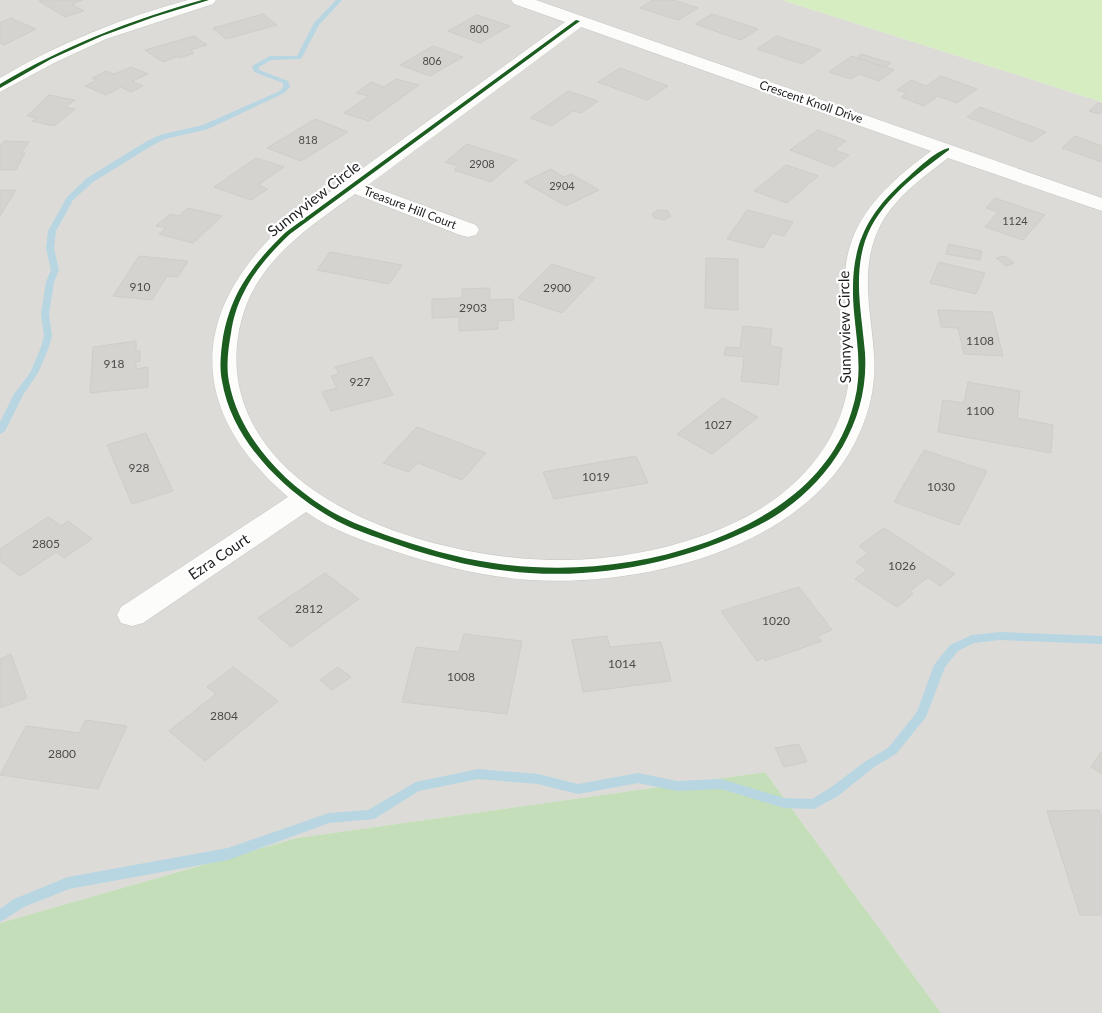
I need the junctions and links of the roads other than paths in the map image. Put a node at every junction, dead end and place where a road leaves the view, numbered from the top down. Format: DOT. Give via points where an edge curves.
graph roads {
  1 [pos="207,0"];
  2 [pos="520,0"];
  3 [pos="578,21"];
  4 [pos="0,86"];
  5 [pos="947,149"];
  6 [pos="352,186"];
  7 [pos="1102,205"];
  8 [pos="468,230"];
  9 [pos="305,498"];
  10 [pos="132,615"];
  1 -- 4 [label="street" via="92,37 31,66"];
  2 -- 3 [label="street, Crescent Knoll Drive"];
  3 -- 5 [label="street, Crescent Knoll Drive"];
  3 -- 6 [label="street, Sunnyview Circle"];
  5 -- 7 [label="street, Crescent Knoll Drive"];
  5 -- 9 [label="street, Sunnyview Circle" via="914,173 888,201 863,238 856,275 862,358 860,390 854,419 840,447 827,469 807,489 757,523 696,549 655,560 612,568 532,570 459,561 414,549 342,521"];
  6 -- 8 [label="street, Treasure Hill Court"];
  6 -- 9 [label="street, Sunnyview Circle" via="288,233 268,252 240,293 230,319 225,382 234,409 264,459"];
  9 -- 10 [label="street, Ezra Court"];
}
